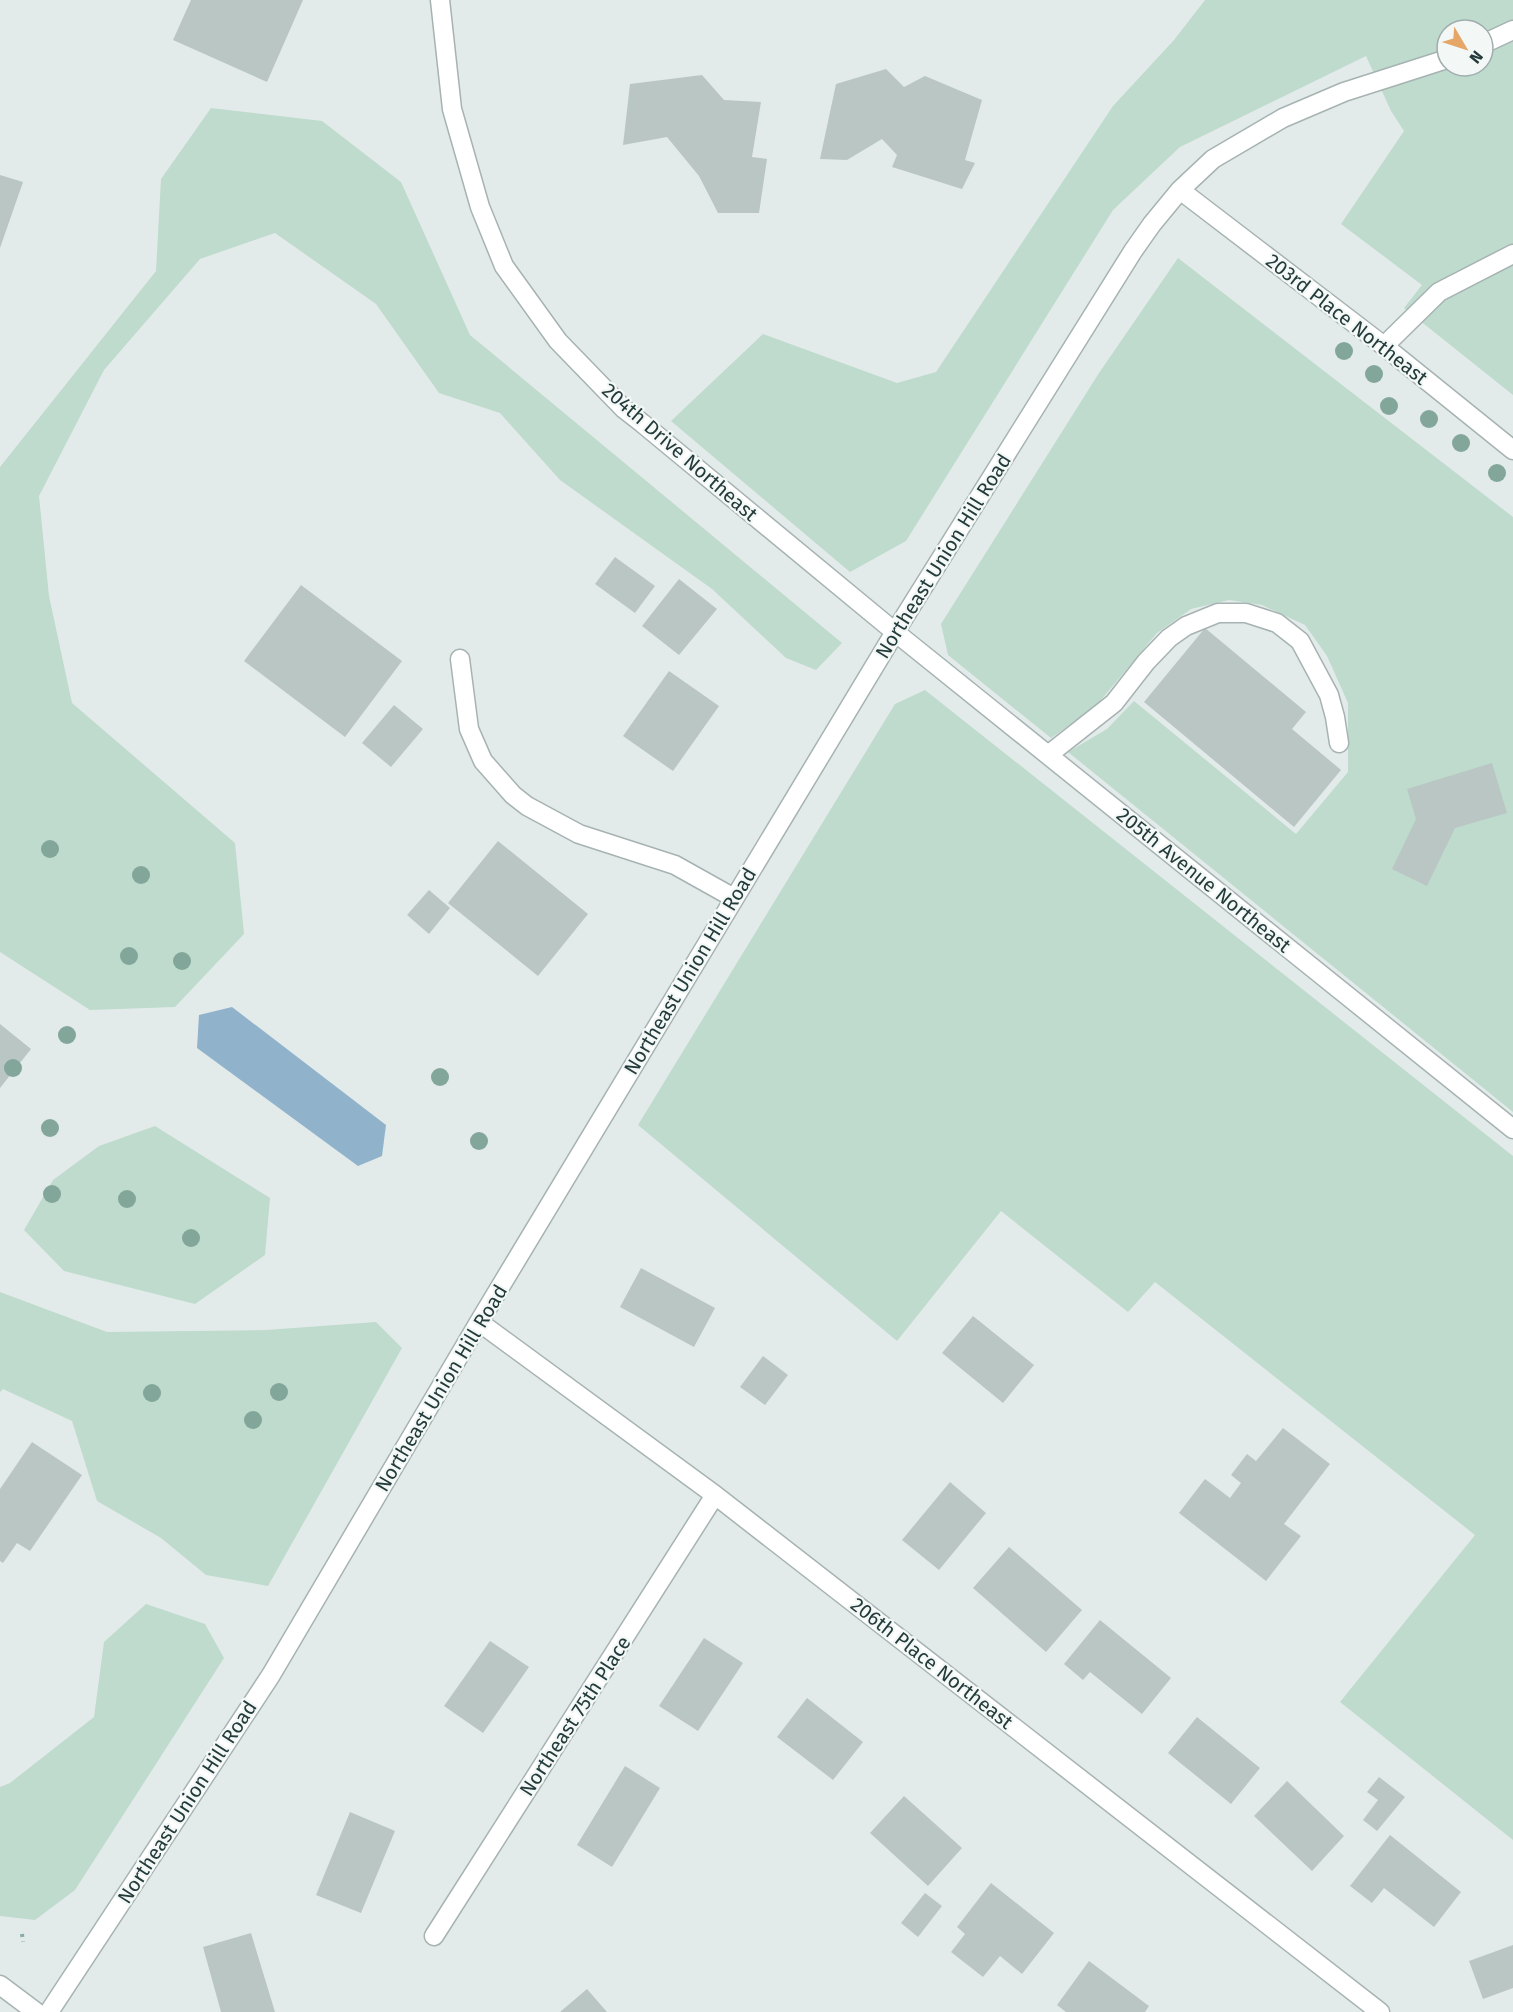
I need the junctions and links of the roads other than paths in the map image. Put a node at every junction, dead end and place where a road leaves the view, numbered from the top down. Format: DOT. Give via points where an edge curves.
graph roads {
  1 [pos="440,0"];
  2 [pos="1513,30"];
  3 [pos="1495,39"];
  4 [pos="1435,63"];
  5 [pos="1180,190"];
  6 [pos="1513,254"];
  7 [pos="1384,346"];
  8 [pos="1513,450"];
  9 [pos="895,632"];
  10 [pos="460,659"];
  11 [pos="1339,743"];
  12 [pos="1048,755"];
  13 [pos="734,898"];
  14 [pos="1513,1128"];
  15 [pos="479,1322"];
  16 [pos="716,1495"];
  17 [pos="434,1936"];
  18 [pos="0,1985"];
  19 [pos="36,2012"];
  20 [pos="49,2012"];
  21 [pos="1380,2012"];
  1 -- 9 [label="street, 204th Drive Northeast" via="452,109 480,207 504,266 558,340 624,409"];
  2 -- 3 [label="street"];
  4 -- 5 [label="street, Northeast Union Hill Road" via="1344,92 1283,118 1213,159"];
  5 -- 7 [label="street, 203rd Place Northeast"];
  5 -- 9 [label="street, Northeast Union Hill Road" via="1133,251"];
  6 -- 7 [label="street" via="1439,292"];
  7 -- 8 [label="street, 203rd Place Northeast"];
  9 -- 12 [label="street, 205th Avenue Northeast"];
  9 -- 13 [label="street, Northeast Union Hill Road"];
  10 -- 13 [label="street" via="469,729 483,761 513,795 579,834 675,865"];
  11 -- 12 [label="street" via="1329,695 1300,641 1277,623 1246,613 1218,613 1169,638 1114,703"];
  12 -- 14 [label="street, 205th Avenue Northeast"];
  13 -- 15 [label="street, Northeast Union Hill Road"];
  15 -- 16 [label="street, 206th Place Northeast"];
  15 -- 20 [label="street, Northeast Union Hill Road" via="271,1675"];
  16 -- 17 [label="street, Northeast 75th Place"];
  16 -- 21 [label="street, 206th Place Northeast"];
  18 -- 19 [label="street"];
}
